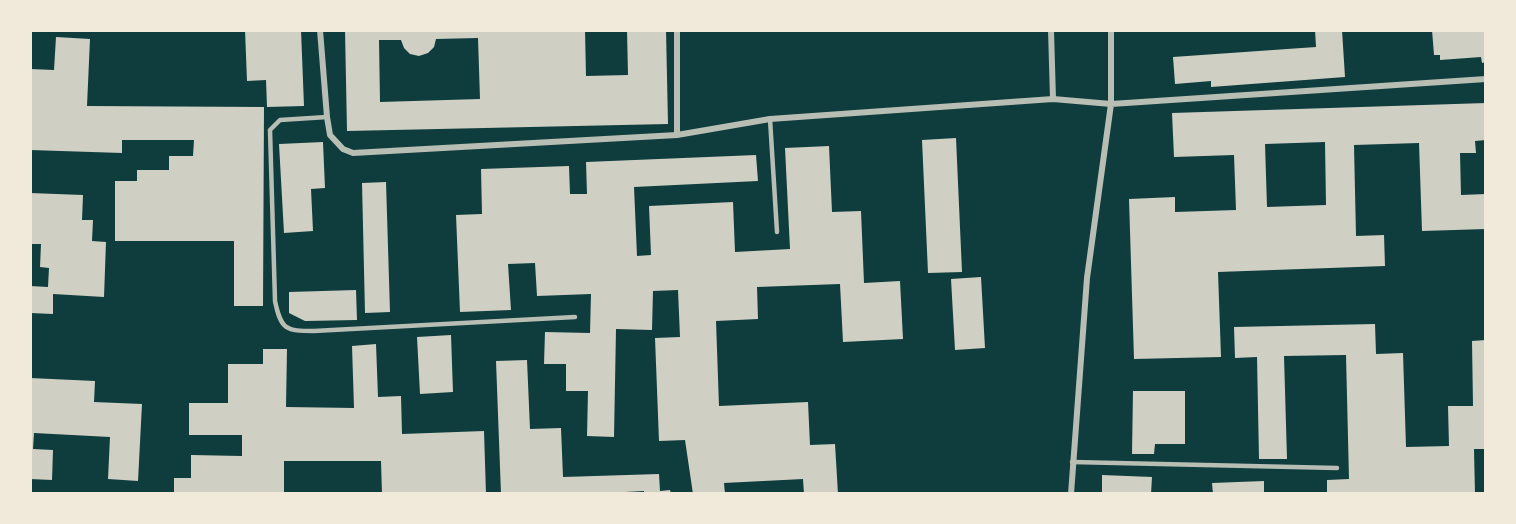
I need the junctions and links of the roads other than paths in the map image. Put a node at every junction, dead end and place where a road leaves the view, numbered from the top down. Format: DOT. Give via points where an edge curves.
graph roads {
  1 [pos="320,30"];
  2 [pos="676,30"];
  3 [pos="1051,30"];
  4 [pos="1111,30"];
  5 [pos="1486,79"];
  6 [pos="1053,99"];
  7 [pos="1111,104"];
  8 [pos="327,117"];
  9 [pos="770,119"];
  10 [pos="677,135"];
  11 [pos="777,232"];
  12 [pos="575,318"];
  13 [pos="1072,462"];
  14 [pos="1337,468"];
  15 [pos="1071,494"];
  1 -- 8 [label="street"];
  2 -- 10 [label="street"];
  3 -- 6 [label="street"];
  4 -- 7 [label="street"];
  5 -- 7 [label="street"];
  6 -- 7 [label="street"];
  6 -- 9 [label="street"];
  7 -- 13 [label="street" via="1087,278"];
  8 -- 10 [label="street" via="330,135 343,149 353,153"];
  8 -- 12 [label="lane" via="280,120 270,130 275,301 278,318 284,325 293,331 314,331"];
  9 -- 10 [label="street"];
  9 -- 11 [label="lane"];
  13 -- 14 [label="lane"];
  13 -- 15 [label="street"];
}
